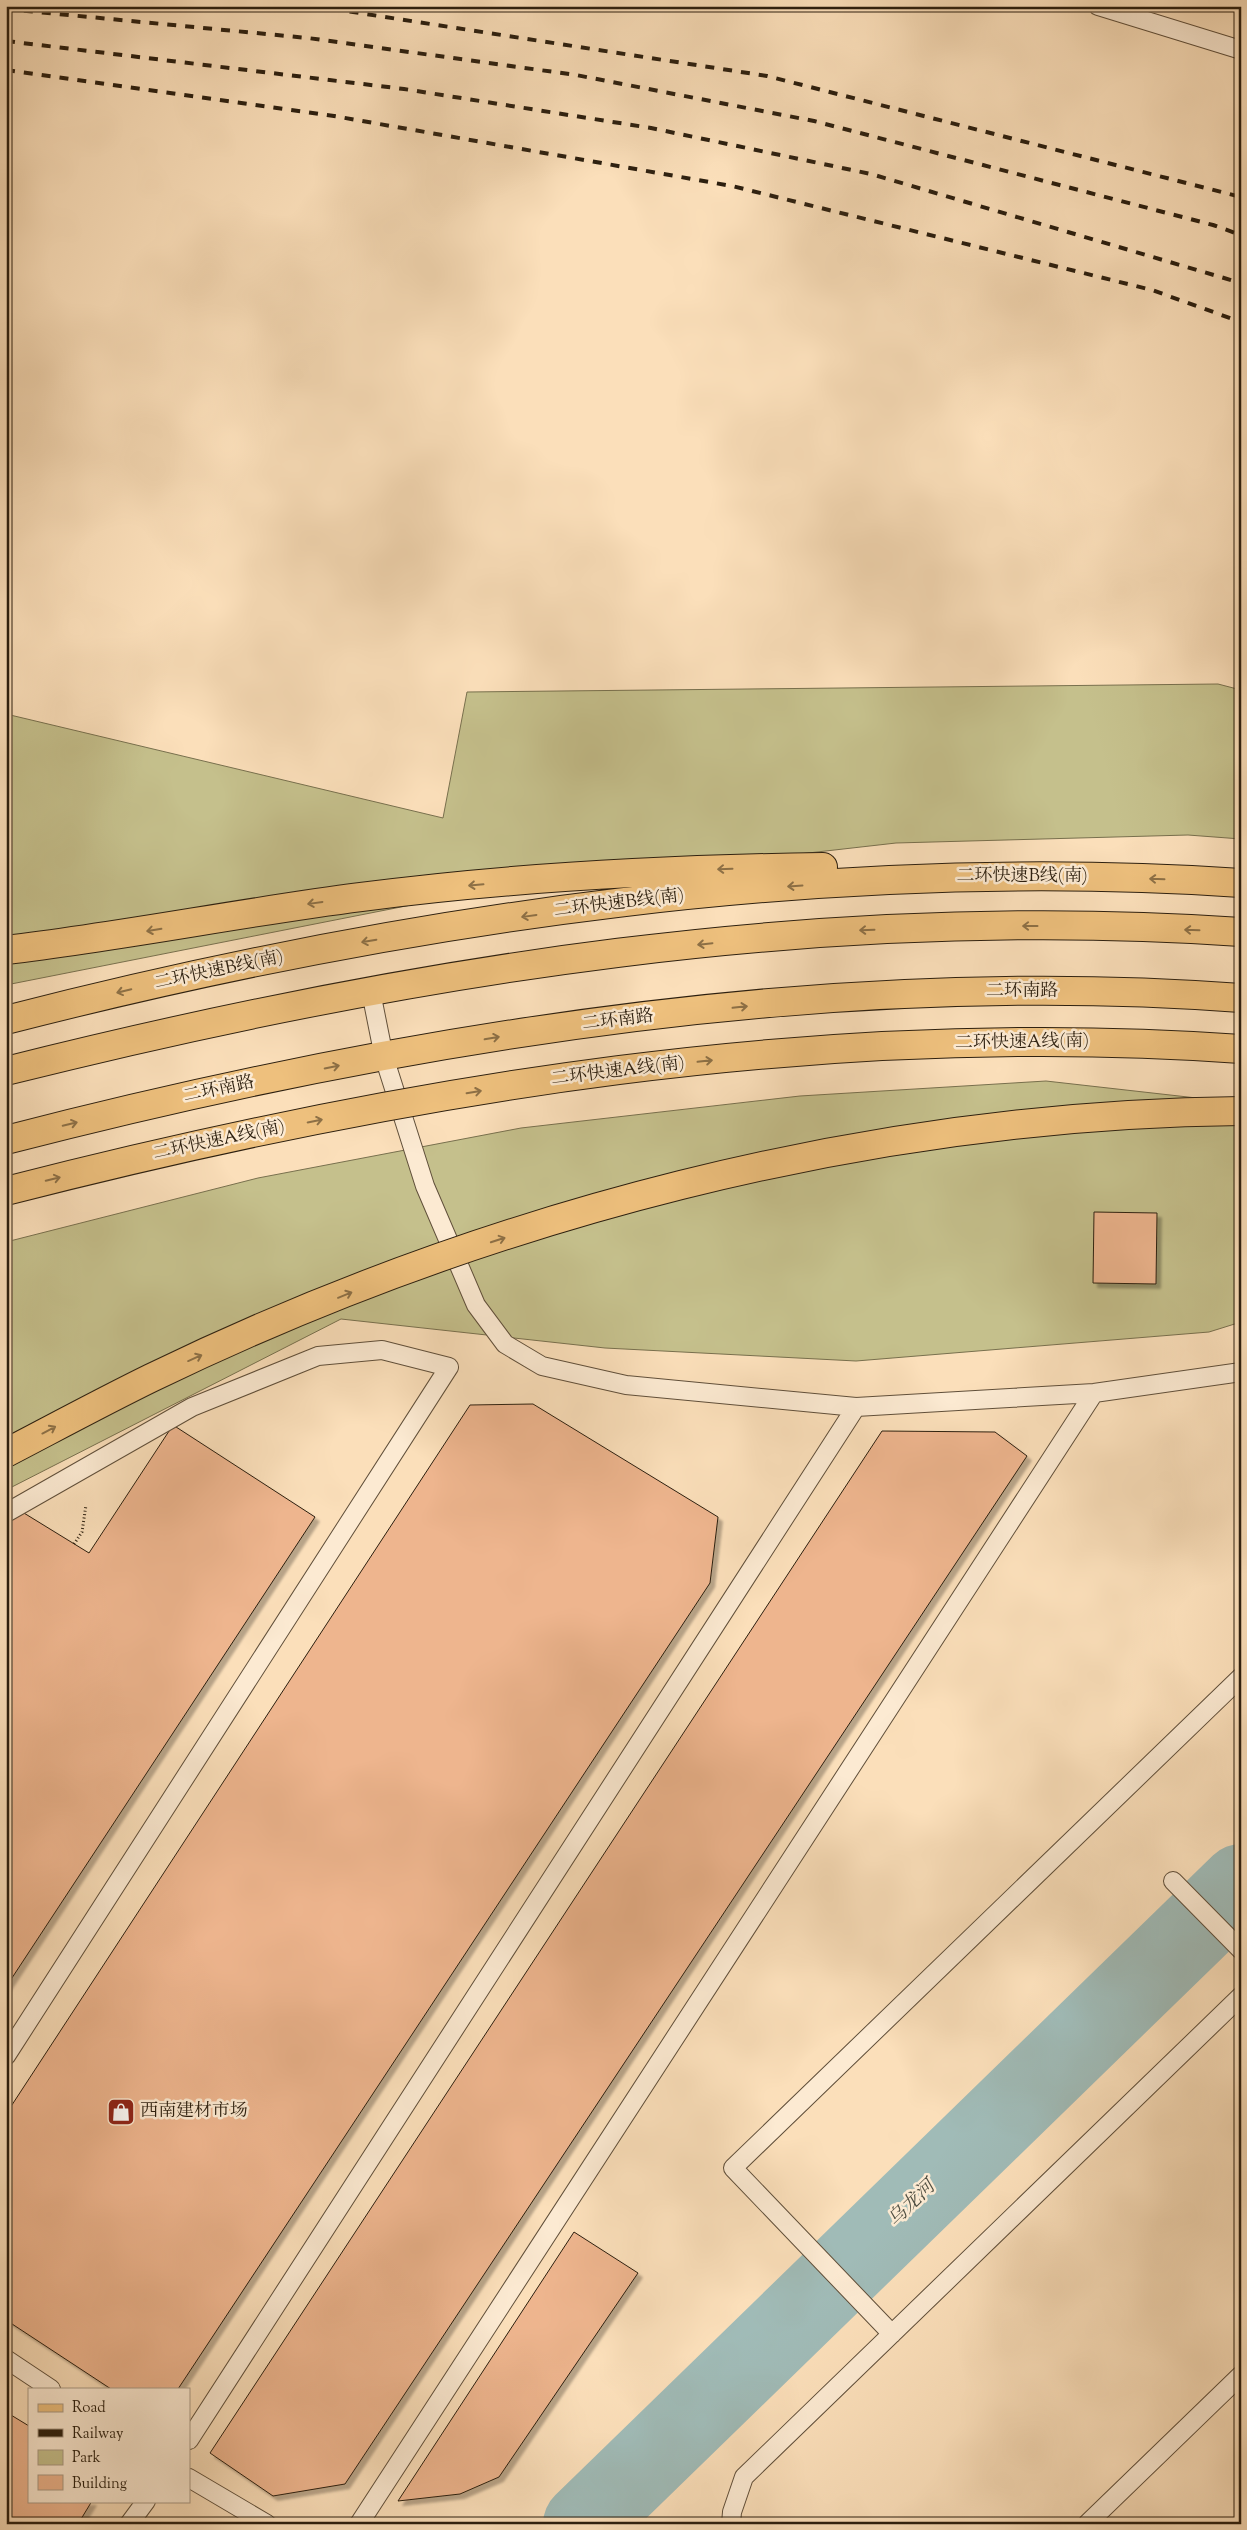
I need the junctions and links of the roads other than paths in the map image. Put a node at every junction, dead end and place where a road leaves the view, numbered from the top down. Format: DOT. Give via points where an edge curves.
graph roads {
  1 [pos="1098,6"];
  2 [pos="1241,50"];
  3 [pos="984,876"];
  4 [pos="1241,883"];
  5 [pos="1241,932"];
  6 [pos="6,950"];
  7 [pos="372,992"];
  8 [pos="1241,998"];
  9 [pos="6,1020"];
  10 [pos="1241,1048"];
  11 [pos="384,1057"];
  12 [pos="6,1071"];
  13 [pos="1241,1111"];
  14 [pos="6,1140"];
  15 [pos="6,1191"];
  16 [pos="1241,1372"];
  17 [pos="1094,1393"];
  18 [pos="856,1407"];
  19 [pos="6,1453"];
  20 [pos="6,1513"];
  21 [pos="1241,1677"];
  22 [pos="1172,1882"];
  23 [pos="1241,1950"];
  24 [pos="1241,1996"];
  25 [pos="6,2056"];
  26 [pos="892,2334"];
  27 [pos="6,2359"];
  28 [pos="1241,2375"];
  29 [pos="50,2388"];
  30 [pos="190,2438"];
  31 [pos="190,2479"];
  32 [pos="145,2502"];
  33 [pos="129,2524"];
  34 [pos="267,2524"];
  35 [pos="359,2524"];
  36 [pos="731,2524"];
  37 [pos="1087,2524"];
  1 -- 2 [label="lane"];
  4 -- 3 [label="main road, 二环快速B线(南), one-way"];
  3 -- 6 [label="main road, one-way" via="927,869 846,866 574,877 363,897"];
  3 -- 9 [label="main road, 二环快速B线(南), one-way" via="857,881 731,891 483,922 237,967"];
  5 -- 7 [label="main road, one-way" via="1108,926 860,931 612,954"];
  7 -- 11 [label="lane"];
  7 -- 12 [label="main road" via="146,1038"];
  11 -- 8 [label="main road, 二环南路, one-way" via="620,1020 864,997 995,992"];
  15 -- 10 [label="main road, 二环快速A线(南), one-way, bridge" via="181,1148 374,1109 636,1068 848,1048 987,1042 1106,1042"];
  14 -- 11 [label="main road, 二环南路, one-way" via="160,1102"];
  11 -- 18 [label="lane" via="429,1194 476,1305 504,1344 542,1366 626,1385"];
  19 -- 13 [label="main road, one-way, bridge" via="152,1378 306,1310 460,1252 615,1204 771,1164 924,1136 1076,1118"];
  16 -- 17 [label="lane"];
  17 -- 18 [label="lane"];
  17 -- 35 [label="lane"];
  18 -- 30 [label="lane"];
  20 -- 25 [label="lane" via="192,1407 318,1356 382,1350 449,1367"];
  21 -- 26 [label="lane" via="733,2168"];
  22 -- 23 [label="lane"];
  24 -- 26 [label="lane"];
  26 -- 36 [label="lane" via="744,2478"];
  27 -- 29 [label="lane"];
  28 -- 37 [label="lane"];
  31 -- 34 [label="lane"];
  32 -- 33 [label="lane"];
}
